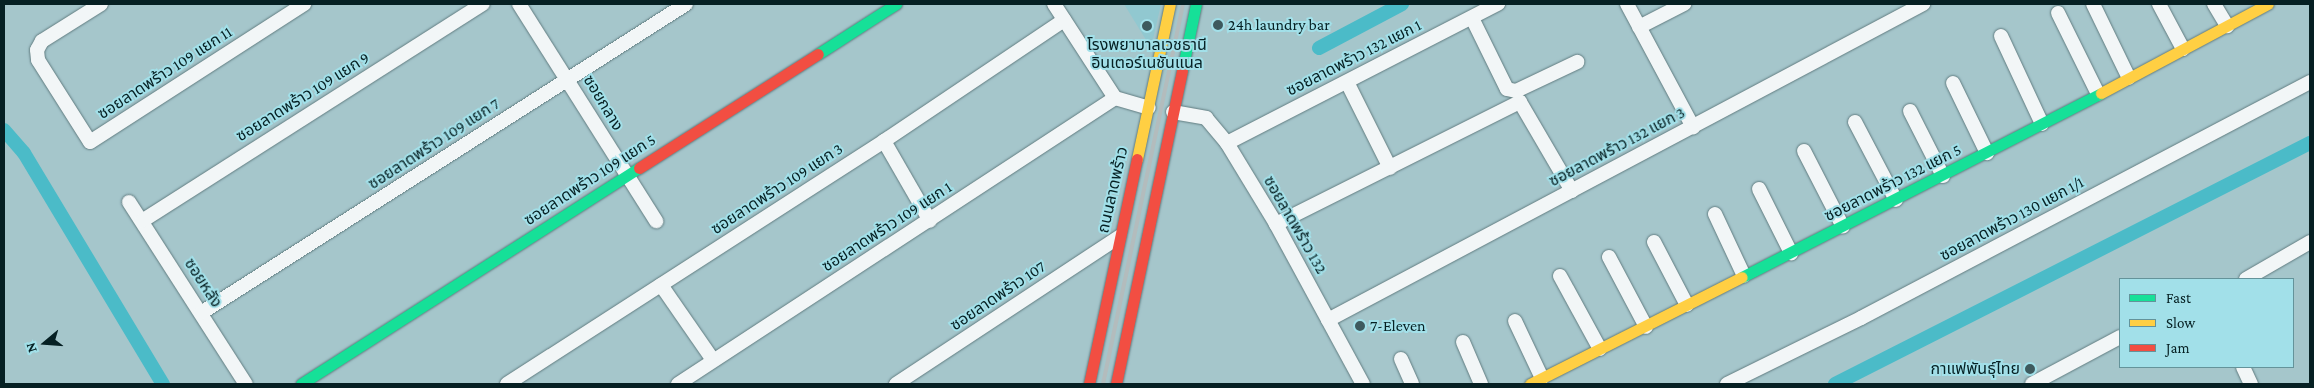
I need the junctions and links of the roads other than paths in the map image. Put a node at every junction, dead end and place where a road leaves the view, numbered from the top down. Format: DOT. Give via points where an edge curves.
graph roads {
  1 [pos="101,4"];
  2 [pos="304,4"];
  3 [pos="482,4"];
  4 [pos="519,4"];
  5 [pos="686,4"];
  6 [pos="896,4"];
  7 [pos="1054,4"];
  8 [pos="1170,4"];
  9 [pos="1196,4"];
  10 [pos="1498,4"];
  11 [pos="1627,4"];
  12 [pos="1684,4"];
  13 [pos="1923,4"];
  14 [pos="2093,4"];
  15 [pos="2159,4"];
  16 [pos="2214,4"];
  17 [pos="2268,4"];
  18 [pos="2058,13"];
  19 [pos="1472,18"];
  20 [pos="1064,20"];
  21 [pos="2227,26"];
  22 [pos="1639,27"];
  23 [pos="2001,36"];
  24 [pos="2183,49"];
  25 [pos="1577,62"];
  26 [pos="2129,78"];
  27 [pos="568,79"];
  28 [pos="1346,82"];
  29 [pos="2310,82"];
  30 [pos="1953,83"];
  31 [pos="2098,94"];
  32 [pos="1115,98"];
  33 [pos="1148,108"];
  34 [pos="1910,111"];
  35 [pos="1173,112"];
  36 [pos="1855,122"];
  37 [pos="2042,124"];
  38 [pos="1693,127"];
  39 [pos="884,141"];
  40 [pos="1227,143"];
  41 [pos="1804,151"];
  42 [pos="1987,153"];
  43 [pos="1390,168"];
  44 [pos="627,176"];
  45 [pos="1943,176"];
  46 [pos="1759,189"];
  47 [pos="1572,191"];
  48 [pos="1896,200"];
  49 [pos="129,202"];
  50 [pos="1715,214"];
  51 [pos="142,221"];
  52 [pos="656,221"];
  53 [pos="930,221"];
  54 [pos="1276,224"];
  55 [pos="1843,227"];
  56 [pos="1119,237"];
  57 [pos="1654,242"];
  58 [pos="2310,242"];
  59 [pos="1791,253"];
  60 [pos="1608,257"];
  61 [pos="1560,276"];
  62 [pos="1744,276"];
  63 [pos="2248,278"];
  64 [pos="661,285"];
  65 [pos="1687,305"];
  66 [pos="201,313"];
  67 [pos="1328,320"];
  68 [pos="1515,322"];
  69 [pos="1646,327"];
  70 [pos="2119,337"];
  71 [pos="1464,342"];
  72 [pos="1600,349"];
  73 [pos="1401,359"];
  74 [pos="714,360"];
  75 [pos="2243,368"];
  76 [pos="1536,381"];
  77 [pos="513,382"];
  78 [pos="246,384"];
  79 [pos="301,384"];
  80 [pos="678,384"];
  81 [pos="896,384"];
  82 [pos="1089,384"];
  83 [pos="1116,384"];
  84 [pos="1363,384"];
  85 [pos="1412,384"];
  86 [pos="1482,384"];
  87 [pos="1727,384"];
  88 [pos="2032,384"];
  89 [pos="2251,384"];
  1 -- 2 [label="street, ซอยลาดพร้าว 109 แยก 11" via="42,41 37,50 38,60 90,142"];
  3 -- 51 [label="street, ซอยลาดพร้าว 109 แยก 9"];
  4 -- 27 [label="street, ซอยกลาง"];
  5 -- 27 [label="street, ซอยลาดพร้าว 109 แยก 7"];
  6 -- 44 [label="street, ซอยลาดพร้าว 109 แยก 5"];
  7 -- 20 [label="street"];
  8 -- 33 [label="street, ถนนลาดพร้าว"];
  9 -- 35 [label="street"];
  10 -- 19 [label="street, ซอยลาดพร้าว 132 แยก 1"];
  11 -- 22 [label="street"];
  12 -- 22 [label="street"];
  13 -- 38 [label="street, ซอยลาดพร้าว 132 แยก 3"];
  14 -- 26 [label="street"];
  15 -- 24 [label="street"];
  16 -- 21 [label="street"];
  17 -- 21 [label="street, ซอยลาดพร้าว 132 แยก 5"];
  18 -- 31 [label="street"];
  19 -- 25 [label="street" via="1507,89 1516,91"];
  19 -- 28 [label="street, ซอยลาดพร้าว 132 แยก 1"];
  20 -- 32 [label="street"];
  20 -- 39 [label="street, ซอยลาดพร้าว 109 แยก 3"];
  21 -- 24 [label="street, ซอยลาดพร้าว 132 แยก 5"];
  22 -- 38 [label="street"];
  23 -- 37 [label="street"];
  24 -- 26 [label="street, ซอยลาดพร้าว 132 แยก 5"];
  26 -- 31 [label="street, ซอยลาดพร้าว 132 แยก 5"];
  27 -- 44 [label="street, ซอยกลาง"];
  27 -- 66 [label="street, ซอยลาดพร้าว 109 แยก 7"];
  28 -- 40 [label="street, ซอยลาดพร้าว 132 แยก 1"];
  28 -- 43 [label="street"];
  29 -- 87 [label="street, ซอยลาดพร้าว 130 แยก 1/1" via="1860,318"];
  30 -- 42 [label="street"];
  31 -- 37 [label="street, ซอยลาดพร้าว 132 แยก 5"];
  32 -- 33 [label="street"];
  32 -- 53 [label="street, ซอยลาดพร้าว 109 แยก 1"];
  33 -- 56 [label="street, ถนนลาดพร้าว"];
  34 -- 45 [label="street"];
  35 -- 40 [label="street, ซอยลาดพร้าว 132" via="1206,118"];
  35 -- 83 [label="street"];
  36 -- 48 [label="street"];
  37 -- 42 [label="street, ซอยลาดพร้าว 132 แยก 5"];
  38 -- 47 [label="street, ซอยลาดพร้าว 132 แยก 3"];
  39 -- 53 [label="street"];
  39 -- 64 [label="street, ซอยลาดพร้าว 109 แยก 3"];
  40 -- 54 [label="street, ซอยลาดพร้าว 132"];
  41 -- 55 [label="street"];
  42 -- 45 [label="street, ซอยลาดพร้าว 132 แยก 5"];
  43 -- 47 [label="street" via="1520,102"];
  43 -- 54 [label="street"];
  44 -- 52 [label="street, ซอยกลาง"];
  44 -- 79 [label="street, ซอยลาดพร้าว 109 แยก 5"];
  45 -- 48 [label="street, ซอยลาดพร้าว 132 แยก 5"];
  46 -- 59 [label="street"];
  47 -- 67 [label="street, ซอยลาดพร้าว 132 แยก 3"];
  48 -- 55 [label="street, ซอยลาดพร้าว 132 แยก 5"];
  49 -- 51 [label="street, ซอยหลัง"];
  50 -- 62 [label="street"];
  51 -- 66 [label="street, ซอยหลัง"];
  53 -- 74 [label="street, ซอยลาดพร้าว 109 แยก 1"];
  54 -- 67 [label="street, ซอยลาดพร้าว 132"];
  55 -- 59 [label="street, ซอยลาดพร้าว 132 แยก 5"];
  56 -- 81 [label="street, ซอยลาดพร้าว 107"];
  56 -- 82 [label="street, ถนนลาดพร้าว"];
  57 -- 65 [label="street"];
  58 -- 63 [label="street"];
  59 -- 62 [label="street, ซอยลาดพร้าว 132 แยก 5"];
  60 -- 69 [label="street"];
  61 -- 72 [label="street"];
  62 -- 65 [label="street, ซอยลาดพร้าว 132 แยก 5"];
  64 -- 74 [label="street"];
  64 -- 77 [label="street, ซอยลาดพร้าว 109 แยก 3"];
  65 -- 69 [label="street, ซอยลาดพร้าว 132 แยก 5"];
  66 -- 78 [label="street, ซอยหลัง"];
  67 -- 84 [label="street, ซอยลาดพร้าว 132"];
  68 -- 76 [label="street"];
  69 -- 72 [label="street, ซอยลาดพร้าว 132 แยก 5"];
  70 -- 88 [label="street"];
  71 -- 86 [label="street"];
  72 -- 76 [label="street, ซอยลาดพร้าว 132 แยก 5"];
  73 -- 85 [label="street"];
  74 -- 80 [label="street, ซอยลาดพร้าว 109 แยก 1"];
  75 -- 89 [label="street"];
}
